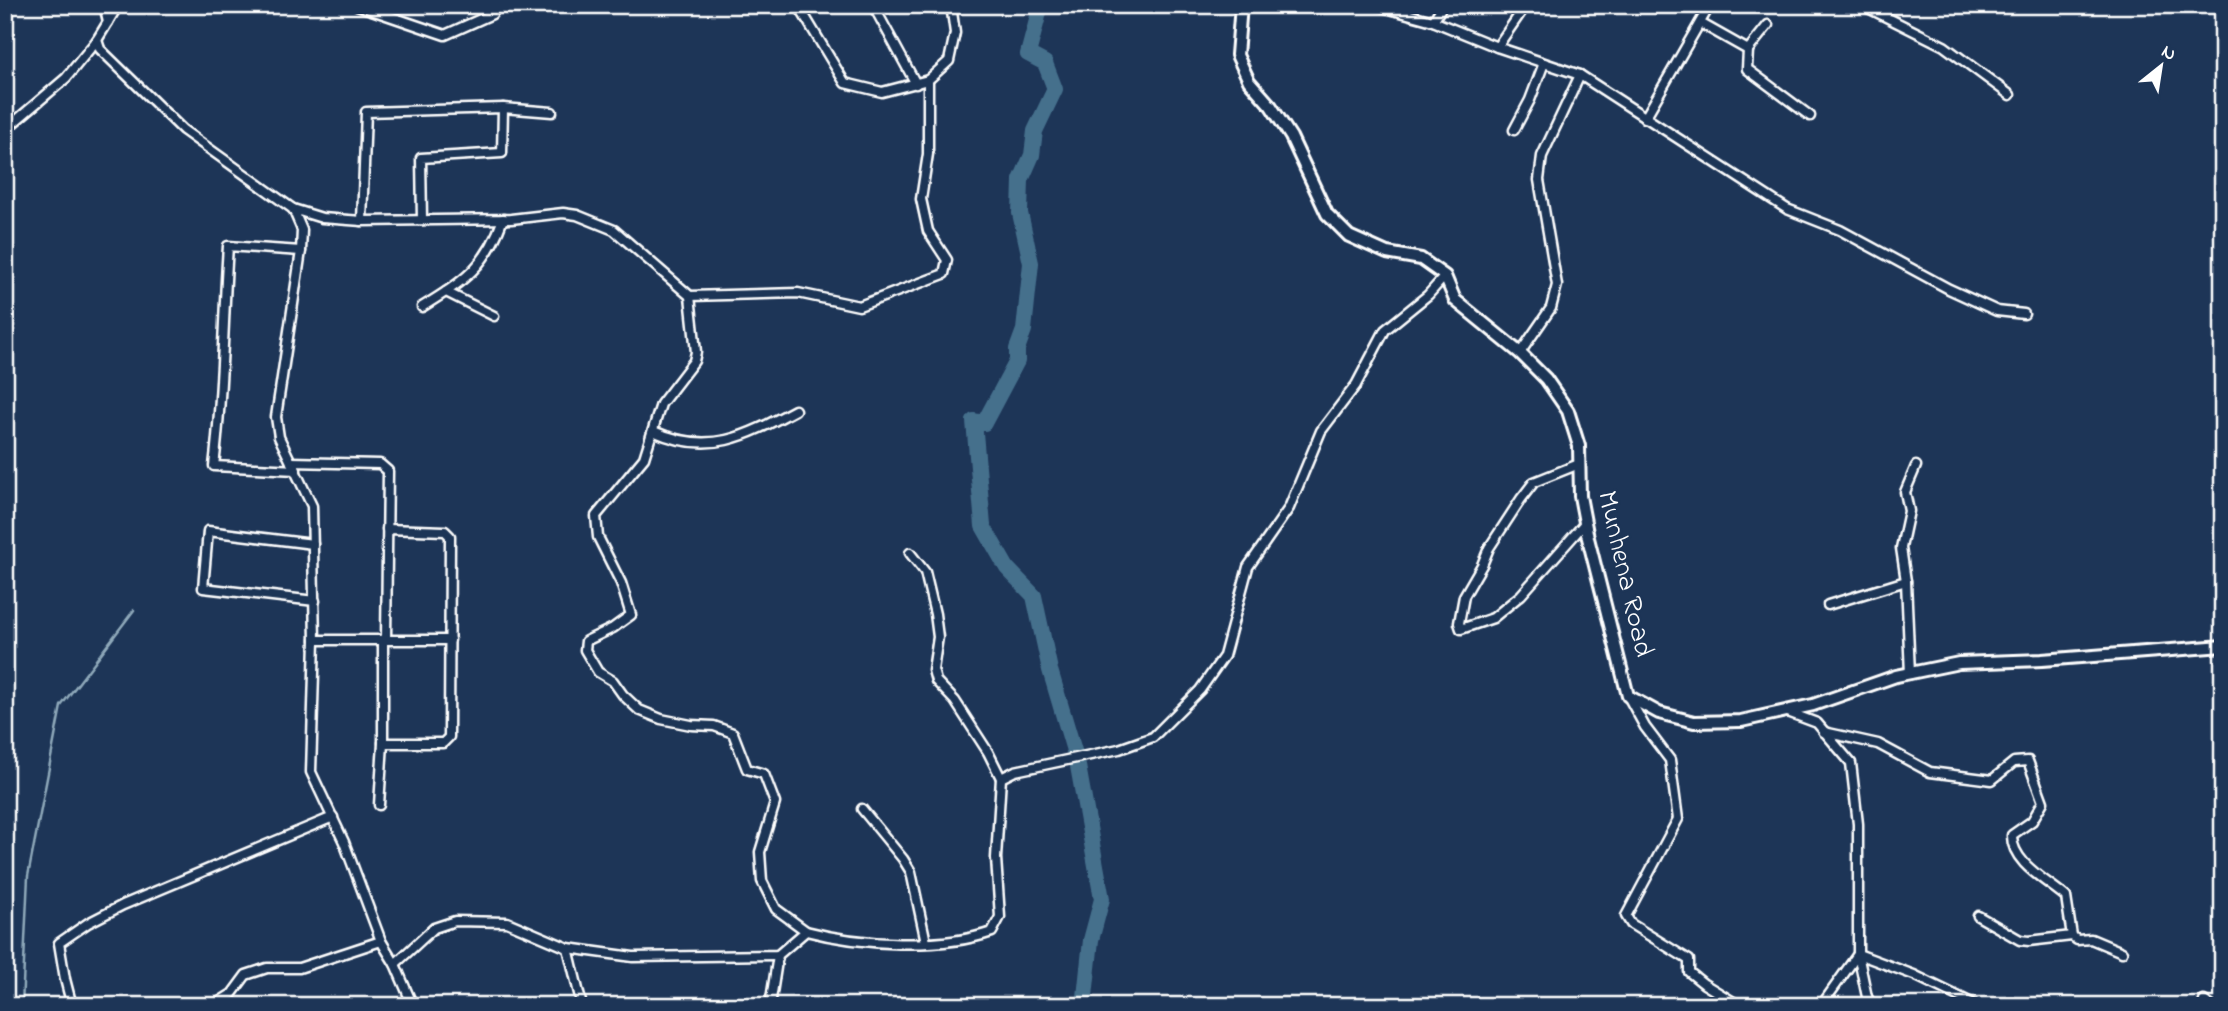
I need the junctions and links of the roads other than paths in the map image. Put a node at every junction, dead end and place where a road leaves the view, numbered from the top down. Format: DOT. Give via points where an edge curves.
graph roads {
  1 [pos="104,5"];
  2 [pos="118,5"];
  3 [pos="357,5"];
  4 [pos="498,5"];
  5 [pos="797,5"];
  6 [pos="873,5"];
  7 [pos="951,5"];
  8 [pos="1241,5"];
  9 [pos="1375,5"];
  10 [pos="1443,5"];
  11 [pos="1526,5"];
  12 [pos="1710,5"];
  13 [pos="1862,5"];
  14 [pos="1433,21"];
  15 [pos="108,22"];
  16 [pos="1700,23"];
  17 [pos="1768,24"];
  18 [pos="97,40"];
  19 [pos="1497,47"];
  20 [pos="1748,50"];
  21 [pos="1544,63"];
  22 [pos="1580,75"];
  23 [pos="928,80"];
  24 [pos="916,83"];
  25 [pos="2010,95"];
  26 [pos="503,108"];
  27 [pos="552,112"];
  28 [pos="1810,116"];
  29 [pos="1646,118"];
  30 [pos="5,130"];
  31 [pos="1514,130"];
  32 [pos="293,209"];
  33 [pos="503,219"];
  34 [pos="422,220"];
  35 [pos="362,221"];
  36 [pos="301,251"];
  37 [pos="1445,276"];
  38 [pos="446,292"];
  39 [pos="690,296"];
  40 [pos="422,307"];
  41 [pos="2024,314"];
  42 [pos="494,316"];
  43 [pos="1520,353"];
  44 [pos="795,410"];
  45 [pos="653,431"];
  46 [pos="1579,464"];
  47 [pos="293,466"];
  48 [pos="1916,466"];
  49 [pos="1585,523"];
  50 [pos="387,529"];
  51 [pos="313,544"];
  52 [pos="910,553"];
  53 [pos="2221,572"];
  54 [pos="1906,581"];
  55 [pos="2223,590"];
  56 [pos="315,601"];
  57 [pos="1828,605"];
  58 [pos="384,639"];
  59 [pos="315,640"];
  60 [pos="450,640"];
  61 [pos="2223,646"];
  62 [pos="1910,674"];
  63 [pos="1628,696"];
  64 [pos="1785,711"];
  65 [pos="1825,732"];
  66 [pos="383,743"];
  67 [pos="1001,778"];
  68 [pos="379,804"];
  69 [pos="862,808"];
  70 [pos="332,817"];
  71 [pos="1978,916"];
  72 [pos="806,931"];
  73 [pos="2071,936"];
  74 [pos="381,941"];
  75 [pos="926,942"];
  76 [pos="568,948"];
  77 [pos="2122,952"];
  78 [pos="1858,954"];
  79 [pos="778,955"];
  80 [pos="395,964"];
  81 [pos="72,1006"];
  82 [pos="213,1006"];
  83 [pos="413,1006"];
  84 [pos="582,1006"];
  85 [pos="771,1006"];
  86 [pos="1740,1006"];
  87 [pos="1821,1006"];
  88 [pos="1872,1006"];
  89 [pos="1978,1006"];
  1 -- 15 [label="street"];
  2 -- 15 [label="street"];
  3 -- 4 [label="street" via="445,35 492,15"];
  5 -- 24 [label="street" via="845,83 881,92"];
  6 -- 24 [label="street"];
  7 -- 23 [label="street" via="955,33 949,61"];
  8 -- 37 [label="street, Munhena Road" via="1237,55 1249,81 1291,137 1327,214 1349,236 1387,253 1421,259"];
  9 -- 14 [label="street"];
  10 -- 14 [label="street"];
  11 -- 19 [label="street"];
  12 -- 16 [label="street"];
  13 -- 25 [label="street" via="1944,46"];
  14 -- 19 [label="street"];
  15 -- 18 [label="street"];
  16 -- 20 [label="street"];
  16 -- 29 [label="street"];
  17 -- 20 [label="street"];
  18 -- 30 [label="street" via="66,78"];
  18 -- 32 [label="street" via="100,49 183,130"];
  19 -- 21 [label="street"];
  20 -- 28 [label="street" via="1747,69"];
  21 -- 22 [label="street"];
  21 -- 31 [label="street"];
  22 -- 29 [label="street"];
  22 -- 43 [label="street" via="1542,156 1539,180 1557,285 1551,308"];
  23 -- 24 [label="street"];
  23 -- 39 [label="street" via="928,154 921,199 928,232 947,260 944,274 859,306 798,293"];
  26 -- 27 [label="street"];
  26 -- 34 [label="street" via="502,153 421,158"];
  26 -- 35 [label="street" via="366,112"];
  29 -- 41 [label="street" via="1787,209 1840,230 1997,311"];
  32 -- 35 [label="street" via="322,218"];
  32 -- 36 [label="street" via="302,230"];
  33 -- 34 [label="street"];
  33 -- 38 [label="street" via="479,265"];
  33 -- 39 [label="street" via="563,213 614,230"];
  34 -- 35 [label="street"];
  36 -- 47 [label="street" via="276,417 279,437"];
  36 -- 47 [label="street" via="228,246 214,466"];
  37 -- 43 [label="street, Munhena Road" via="1455,300"];
  37 -- 67 [label="street" via="1385,330 1356,386 1321,431 1289,508 1248,567 1224,656 1200,690 1153,737"];
  38 -- 40 [label="street"];
  38 -- 42 [label="street"];
  39 -- 45 [label="street" via="694,361 661,404"];
  43 -- 46 [label="street, Munhena Road" via="1569,411"];
  44 -- 45 [label="street" via="727,442 691,443"];
  45 -- 72 [label="street" via="644,458 596,516 598,537 631,615 586,641 585,650 597,672 613,681 639,710 661,719 733,733 747,769 764,774 775,803 760,852 762,881 776,909"];
  46 -- 49 [label="street, Munhena Road"];
  46 -- 49 [label="street" via="1534,482 1521,499 1464,596 1461,628 1493,618 1521,596"];
  47 -- 50 [label="street" via="380,464 388,471"];
  47 -- 51 [label="street" via="312,506"];
  48 -- 54 [label="street" via="1905,492 1909,510 1901,548"];
  49 -- 63 [label="street, Munhena Road"];
  50 -- 58 [label="street"];
  50 -- 60 [label="street" via="445,531 450,536"];
  51 -- 56 [label="street"];
  51 -- 56 [label="street" via="208,531 203,588"];
  52 -- 67 [label="street" via="925,572 935,614 936,681 955,701"];
  53 -- 55 [label="street"];
  54 -- 57 [label="street"];
  54 -- 62 [label="street"];
  56 -- 59 [label="street"];
  58 -- 59 [label="street"];
  58 -- 60 [label="street"];
  58 -- 66 [label="street"];
  59 -- 70 [label="street" via="312,772"];
  60 -- 66 [label="street" via="449,737 443,743"];
  61 -- 62 [label="street, Munhena Road" via="1959,663"];
  62 -- 64 [label="street, Munhena Road"];
  63 -- 64 [label="street, Munhena Road" via="1659,713 1694,722 1741,721"];
  63 -- 86 [label="street" via="1670,760 1678,819 1626,916 1631,924 1689,960 1689,972 1704,984"];
  64 -- 65 [label="street" via="1817,723"];
  65 -- 73 [label="street" via="1878,744 1930,772 1992,780 2014,762 2028,761 2043,802 2032,821 2012,835 2012,845 2031,872 2066,897"];
  65 -- 78 [label="street" via="1851,763 1858,824"];
  66 -- 68 [label="street"];
  67 -- 75 [label="street" via="996,858 1000,917 992,932 981,936"];
  69 -- 75 [label="street" via="911,872"];
  70 -- 74 [label="street"];
  70 -- 81 [label="street" via="123,905 59,943"];
  71 -- 73 [label="street" via="2020,940"];
  72 -- 75 [label="street" via="842,940"];
  72 -- 79 [label="street"];
  73 -- 77 [label="street"];
  74 -- 80 [label="street"];
  74 -- 82 [label="street" via="299,968 267,968 246,975 232,994"];
  76 -- 79 [label="street" via="633,957"];
  76 -- 80 [label="street" via="507,922 455,921 434,928"];
  76 -- 84 [label="street"];
  78 -- 87 [label="street"];
  78 -- 88 [label="street"];
  78 -- 89 [label="street"];
  79 -- 85 [label="street"];
  80 -- 83 [label="street"];
}
